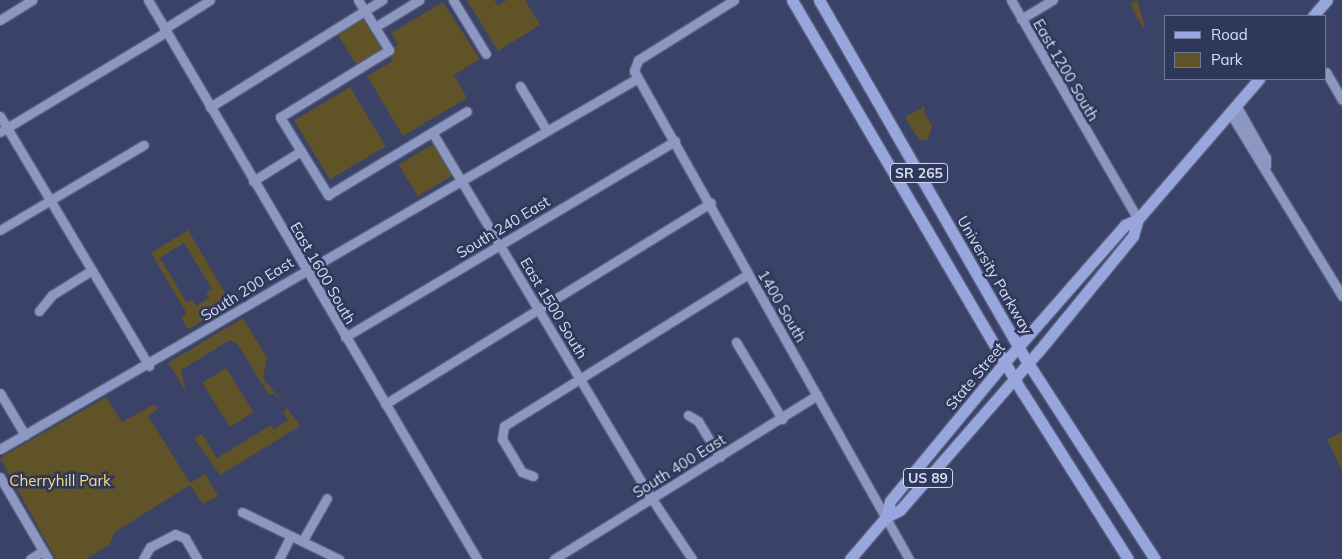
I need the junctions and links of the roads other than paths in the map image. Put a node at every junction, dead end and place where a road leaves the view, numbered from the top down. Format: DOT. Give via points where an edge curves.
graph roads {
  1 [pos="32,0"];
  2 [pos="148,0"];
  3 [pos="210,0"];
  4 [pos="358,0"];
  5 [pos="382,0"];
  6 [pos="419,0"];
  7 [pos="453,0"];
  8 [pos="734,0"];
  9 [pos="792,0"];
  10 [pos="819,0"];
  11 [pos="1011,0"];
  12 [pos="1053,0"];
  13 [pos="1326,0"];
  14 [pos="364,11"];
  15 [pos="1314,15"];
  16 [pos="1022,18"];
  17 [pos="0,20"];
  18 [pos="374,27"];
  19 [pos="165,31"];
  20 [pos="486,54"];
  21 [pos="1327,74"];
  22 [pos="638,78"];
  23 [pos="1258,80"];
  24 [pos="520,86"];
  25 [pos="1342,100"];
  26 [pos="210,107"];
  27 [pos="1233,109"];
  28 [pos="467,111"];
  29 [pos="0,116"];
  30 [pos="4,130"];
  31 [pos="547,131"];
  32 [pos="432,132"];
  33 [pos="675,141"];
  34 [pos="144,145"];
  35 [pos="301,151"];
  36 [pos="254,181"];
  37 [pos="461,181"];
  38 [pos="50,200"];
  39 [pos="712,203"];
  40 [pos="1138,219"];
  41 [pos="0,230"];
  42 [pos="501,244"];
  43 [pos="305,269"];
  44 [pos="92,270"];
  45 [pos="748,274"];
  46 [pos="1342,296"];
  47 [pos="539,310"];
  48 [pos="39,311"];
  49 [pos="345,336"];
  50 [pos="736,342"];
  51 [pos="1019,346"];
  52 [pos="1005,362"];
  53 [pos="1028,363"];
  54 [pos="149,366"];
  55 [pos="1014,378"];
  56 [pos="580,379"];
  57 [pos="0,393"];
  58 [pos="817,395"];
  59 [pos="385,404"];
  60 [pos="688,415"];
  61 [pos="782,419"];
  62 [pos="25,435"];
  63 [pos="0,449"];
  64 [pos="720,457"];
  65 [pos="533,476"];
  66 [pos="0,477"];
  67 [pos="326,498"];
  68 [pos="654,498"];
  69 [pos="242,512"];
  70 [pos="886,517"];
  71 [pos="290,536"];
  72 [pos="303,540"];
  73 [pos="46,555"];
  74 [pos="30,559"];
  75 [pos="143,559"];
  76 [pos="197,559"];
  77 [pos="279,559"];
  78 [pos="339,559"];
  79 [pos="477,559"];
  80 [pos="554,559"];
  81 [pos="692,559"];
  82 [pos="850,559"];
  83 [pos="909,559"];
  84 [pos="1128,559"];
  85 [pos="1155,559"];
  1 -- 17 [label="street"];
  2 -- 19 [label="street, East 1600 South"];
  3 -- 19 [label="street"];
  4 -- 14 [label="street"];
  5 -- 14 [label="street"];
  6 -- 18 [label="street"];
  7 -- 20 [label="street"];
  8 -- 22 [label="street, 1400 South" via="634,65"];
  9 -- 52 [label="main road, SR 265"];
  10 -- 51 [label="main road, University Parkway / SR 265"];
  11 -- 16 [label="street, East 1200 South"];
  12 -- 16 [label="street"];
  13 -- 15 [label="main road"];
  14 -- 18 [label="street"];
  14 -- 26 [label="street"];
  16 -- 40 [label="street, East 1200 South"];
  18 -- 35 [label="street" via="388,50 280,117"];
  19 -- 26 [label="street, East 1600 South"];
  19 -- 30 [label="street"];
  21 -- 25 [label="street"];
  22 -- 31 [label="street, South 200 East"];
  22 -- 33 [label="street, 1400 South"];
  23 -- 27 [label="main road, State Street / US 89"];
  24 -- 31 [label="street"];
  26 -- 36 [label="street, East 1600 South"];
  27 -- 40 [label="main road, State Street / US 89"];
  27 -- 46 [label="street" via="1266,158 1266,166"];
  28 -- 32 [label="street"];
  29 -- 30 [label="street"];
  30 -- 38 [label="street"];
  31 -- 37 [label="street, South 200 East"];
  32 -- 35 [label="street" via="328,195"];
  32 -- 37 [label="street, East 1500 South"];
  33 -- 39 [label="street, 1400 South"];
  33 -- 42 [label="street, South 240 East"];
  34 -- 38 [label="street"];
  35 -- 36 [label="street"];
  36 -- 43 [label="street, East 1600 South"];
  37 -- 42 [label="street, East 1500 South"];
  37 -- 43 [label="street, South 200 East"];
  38 -- 41 [label="street"];
  38 -- 44 [label="street"];
  39 -- 45 [label="street, 1400 South"];
  39 -- 47 [label="street"];
  40 -- 51 [label="main road, State Street / US 89" via="1124,225"];
  40 -- 53 [label="main road, State Street / US 89" via="1133,236"];
  42 -- 47 [label="street, East 1500 South"];
  42 -- 49 [label="street, South 240 East"];
  43 -- 49 [label="street, East 1600 South"];
  43 -- 54 [label="street, South 200 East"];
  44 -- 48 [label="street" via="52,295"];
  44 -- 54 [label="street"];
  45 -- 56 [label="street"];
  45 -- 58 [label="street, 1400 South"];
  47 -- 56 [label="street, East 1500 South"];
  47 -- 59 [label="street"];
  49 -- 59 [label="street, East 1600 South"];
  50 -- 61 [label="street"];
  51 -- 52 [label="main road, State Street / US 89"];
  51 -- 53 [label="main road, University Parkway / SR 265"];
  52 -- 55 [label="main road, SR 265"];
  52 -- 70 [label="main road, State Street / US 89" via="890,501"];
  53 -- 55 [label="main road, State Street / US 89"];
  53 -- 85 [label="main road, University Parkway / SR 265"];
  54 -- 62 [label="street, South 200 East"];
  55 -- 70 [label="main road, State Street / US 89" via="900,510"];
  55 -- 84 [label="main road, SR 265"];
  56 -- 65 [label="street" via="501,430 522,472"];
  56 -- 68 [label="street, East 1500 South"];
  57 -- 62 [label="street"];
  58 -- 61 [label="street, South 400 East"];
  58 -- 70 [label="street, 1400 South"];
  59 -- 79 [label="street, East 1600 South"];
  60 -- 64 [label="street" via="698,421"];
  61 -- 64 [label="street, South 400 East"];
  62 -- 63 [label="street, South 200 East"];
  64 -- 68 [label="street, South 400 East"];
  66 -- 73 [label="street"];
  67 -- 72 [label="street"];
  68 -- 80 [label="street, South 400 East"];
  68 -- 81 [label="street, East 1500 South"];
  69 -- 71 [label="street"];
  70 -- 82 [label="main road, State Street / US 89"];
  70 -- 83 [label="street, 1400 South"];
  71 -- 72 [label="street"];
  71 -- 77 [label="street"];
  72 -- 78 [label="street"];
  73 -- 74 [label="street"];
  75 -- 76 [label="street" via="151,546 179,534"];
}
